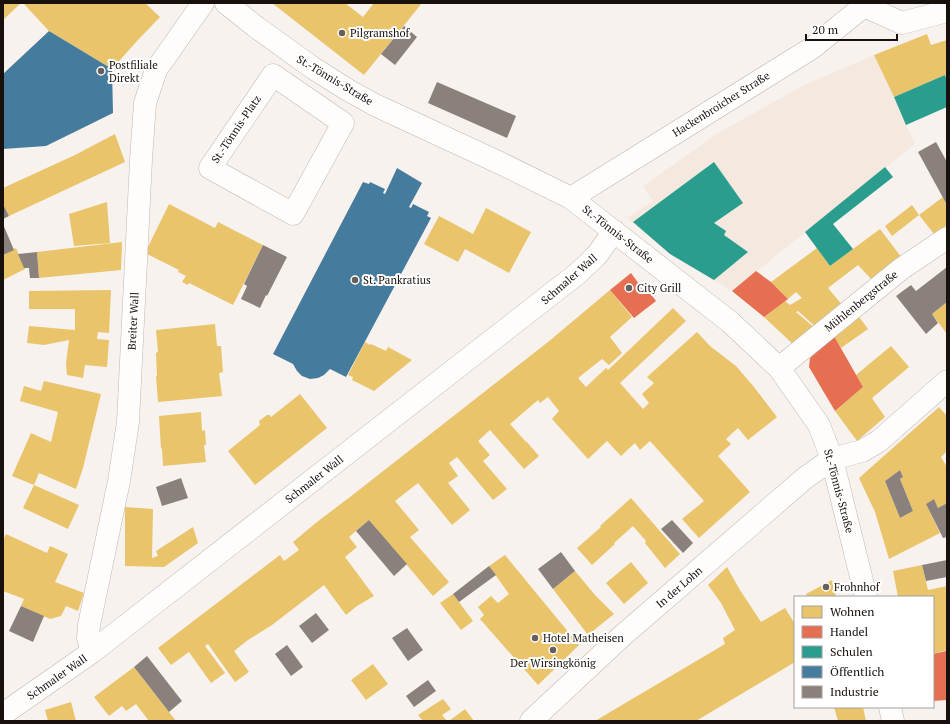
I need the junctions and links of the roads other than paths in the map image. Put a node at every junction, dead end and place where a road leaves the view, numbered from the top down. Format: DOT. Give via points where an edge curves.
graph roads {
  1 [pos="203,3"];
  2 [pos="226,3"];
  3 [pos="864,5"];
  4 [pos="947,11"];
  5 [pos="343,123"];
  6 [pos="571,198"];
  7 [pos="614,232"];
  8 [pos="947,238"];
  9 [pos="779,368"];
  10 [pos="947,381"];
  11 [pos="832,460"];
  12 [pos="866,596"];
  13 [pos="92,652"];
  14 [pos="890,708"];
  15 [pos="3,714"];
  16 [pos="531,721"];
  17 [pos="893,721"];
  1 -- 13 [label="street, Breiter Wall" via="156,70 145,103 128,422 119,481 89,625 88,638"];
  2 -- 6 [label="street, St.-Tönnis-Straße" via="289,52 348,90"];
  3 -- 4 [label="street" via="902,23"];
  3 -- 6 [label="street, Hackenbroicher Straße" via="812,48"];
  5 -- 5 [label="street, St.-Tönnis-Platz" via="293,214 210,168 273,75"];
  6 -- 7 [label="street, St.-Tönnis-Straße"];
  7 -- 9 [label="street, St.-Tönnis-Straße" via="730,322"];
  7 -- 13 [label="street, Schmaler Wall" via="597,255 577,274"];
  8 -- 9 [label="street, Mühlenbergstraße" via="901,269"];
  9 -- 11 [label="street, St.-Tönnis-Straße" via="818,425"];
  10 -- 11 [label="street, In der Lohn" via="879,441 862,451"];
  11 -- 12 [label="street, St.-Tönnis-Straße"];
  11 -- 16 [label="street, In der Lohn" via="805,478 634,626"];
  13 -- 15 [label="street, Schmaler Wall"];
  14 -- 17 [label="street"];
}
